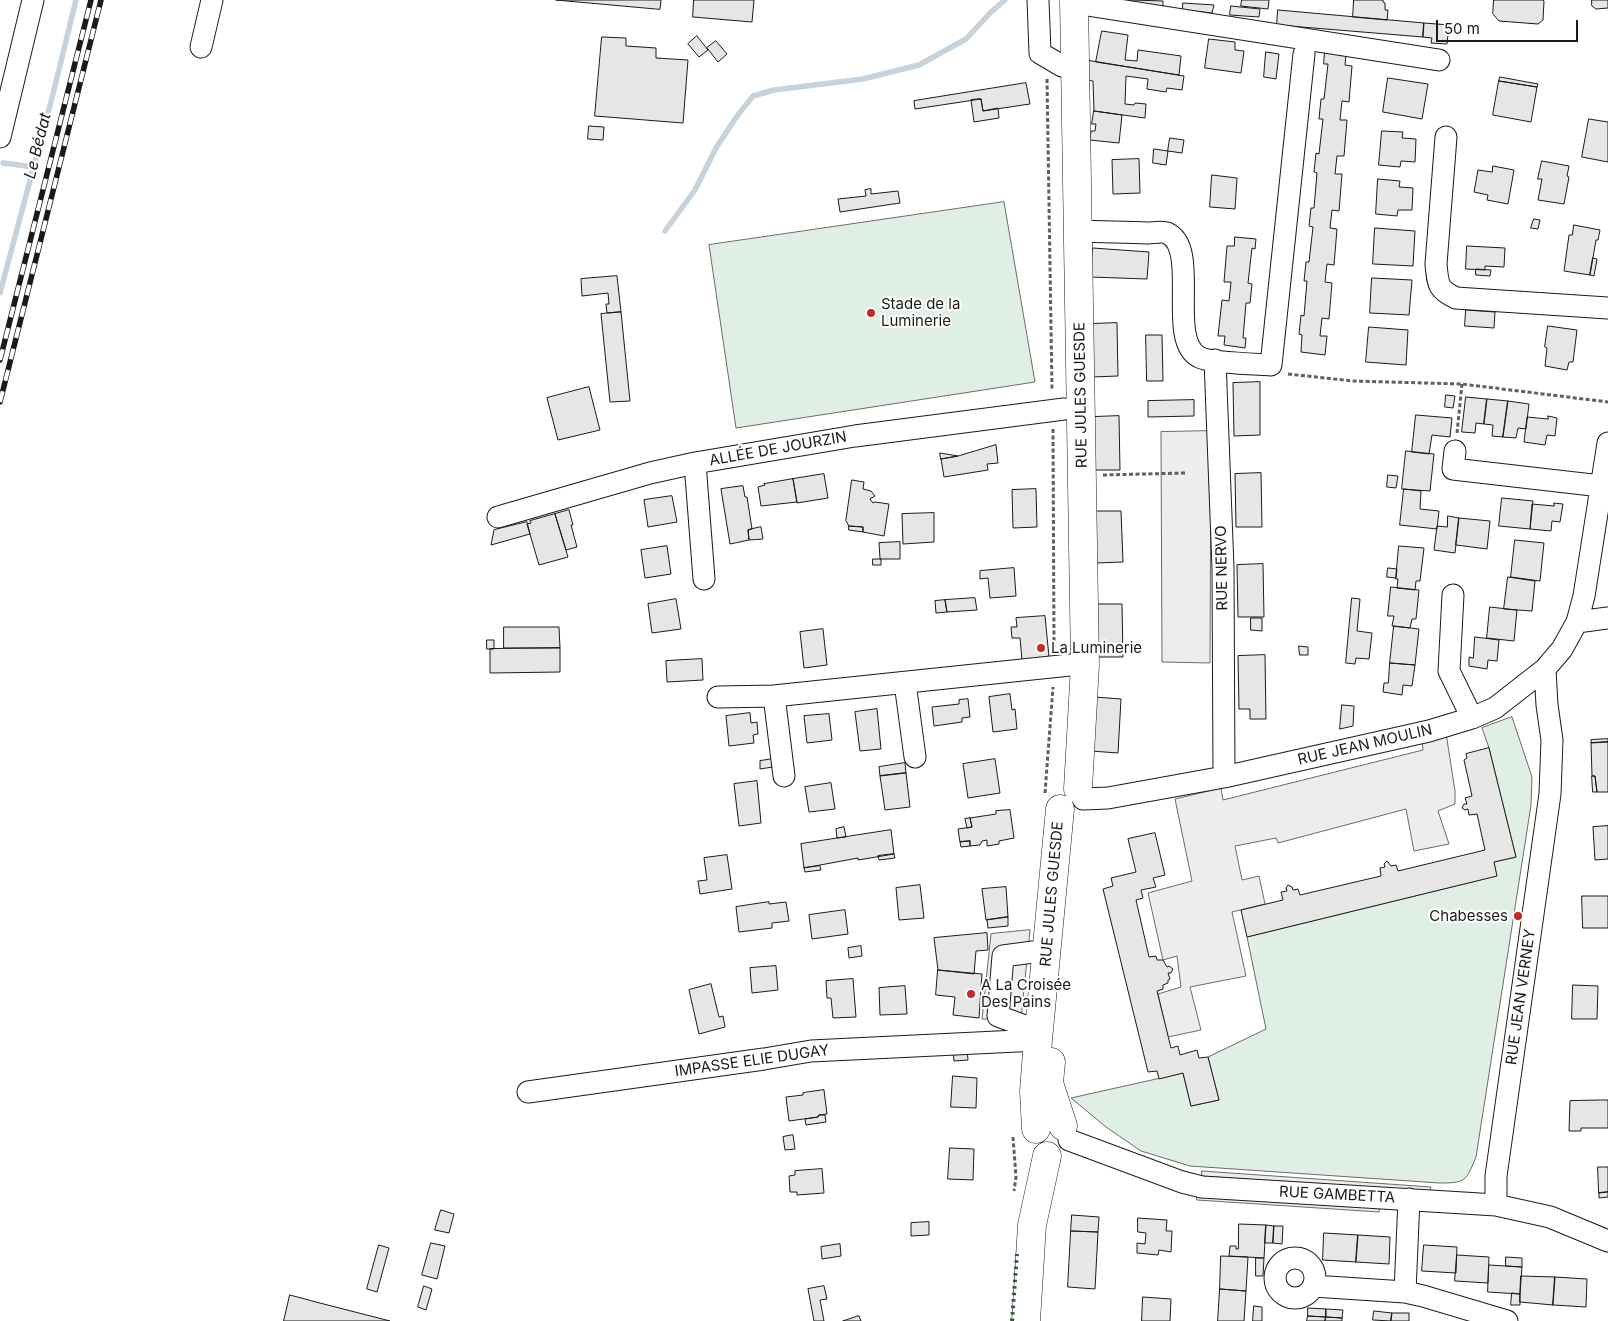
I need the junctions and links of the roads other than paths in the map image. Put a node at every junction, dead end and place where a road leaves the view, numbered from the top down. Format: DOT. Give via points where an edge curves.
graph roads {
  1 [pos="33,0"];
  2 [pos="212,0"];
  3 [pos="1038,0"];
  4 [pos="1070,1"];
  5 [pos="201,47"];
  6 [pos="1304,54"];
  7 [pos="1440,60"];
  8 [pos="1054,61"];
  9 [pos="0,137"];
  10 [pos="1446,137"];
  11 [pos="1079,231"];
  12 [pos="1608,308"];
  13 [pos="1215,360"];
  14 [pos="1059,410"];
  15 [pos="1455,451"];
  16 [pos="1607,453"];
  17 [pos="1067,460"];
  18 [pos="695,463"];
  19 [pos="1601,486"];
  20 [pos="498,517"];
  21 [pos="704,579"];
  22 [pos="1453,595"];
  23 [pos="1608,618"];
  24 [pos="1577,622"];
  25 [pos="1062,666"];
  26 [pos="1545,669"];
  27 [pos="905,683"];
  28 [pos="774,696"];
  29 [pos="718,697"];
  30 [pos="1472,718"];
  31 [pos="915,757"];
  32 [pos="784,776"];
  33 [pos="1224,777"];
  34 [pos="1067,798"];
  35 [pos="1047,952"];
  36 [pos="1038,1034"];
  37 [pos="528,1092"];
  38 [pos="1025,1132"];
  39 [pos="1066,1133"];
  40 [pos="1047,1156"];
  41 [pos="1409,1199"];
  42 [pos="1496,1205"];
  43 [pos="1608,1241"];
  44 [pos="1313,1286"];
  45 [pos="1405,1292"];
  46 [pos="1026,1321"];
  47 [pos="1506,1321"];
  1 -- 9 [label="street"];
  2 -- 5 [label="street"];
  3 -- 8 [label="street" via="1040,53"];
  4 -- 7 [label="street"];
  4 -- 8 [label="main road, RUE JULES GUESDE"];
  4 -- 11 [label="main road, RUE JULES GUESDE"];
  6 -- 13 [label="street" via="1271,365"];
  8 -- 14 [label="main road, RUE JULES GUESDE"];
  10 -- 12 [label="street" via="1436,264 1437,280 1443,292 1456,298"];
  11 -- 13 [label="street" via="1167,233 1179,243 1185,334 1189,348 1199,357"];
  11 -- 17 [label="main road, RUE JULES GUESDE"];
  13 -- 33 [label="street, RUE NERVO" via="1223,568"];
  14 -- 17 [label="main road, RUE JULES GUESDE"];
  14 -- 18 [label="street, ALLÉE DE JOURZIN" via="855,436"];
  15 -- 19 [label="street" via="1453,469"];
  16 -- 19 [label="street, RUE JEAN MOULIN"];
  17 -- 25 [label="main road, RUE JULES GUESDE"];
  17 -- 34 [label="main road, RUE JULES GUESDE" via="1085,665"];
  18 -- 20 [label="street, ALLÉE DE JOURZIN"];
  18 -- 21 [label="street"];
  19 -- 24 [label="street, RUE JEAN MOULIN"];
  22 -- 30 [label="street" via="1449,671"];
  23 -- 24 [label="street"];
  24 -- 26 [label="street, RUE JEAN MOULIN"];
  25 -- 27 [label="street"];
  25 -- 34 [label="main road, RUE JULES GUESDE"];
  26 -- 30 [label="street, RUE JEAN MOULIN" via="1495,708"];
  26 -- 42 [label="street, RUE JEAN VERNEY" via="1552,740 1550,794 1496,1176"];
  27 -- 28 [label="street"];
  27 -- 31 [label="street"];
  28 -- 29 [label="street"];
  28 -- 32 [label="street"];
  30 -- 33 [label="street, RUE JEAN MOULIN" via="1395,739"];
  33 -- 34 [label="street, RUE JEAN MOULIN" via="1108,798"];
  34 -- 35 [label="main road, RUE JULES GUESDE"];
  34 -- 39 [label="main road, RUE JULES GUESDE" via="1049,1083"];
  35 -- 36 [label="main road, RUE JULES GUESDE"];
  35 -- 36 [label="street" via="1003,956 998,1016"];
  36 -- 37 [label="street, IMPASSE ELIE DUGAY" via="811,1051"];
  36 -- 38 [label="main road, RUE JULES GUESDE" via="1034,1091"];
  38 -- 39 [label="main road" via="1052,1121"];
  38 -- 40 [label="main road, RUE JULES GUESDE" via="1034,1135 1034,1146"];
  39 -- 40 [label="main road" via="1065,1150 1057,1156"];
  39 -- 41 [label="street, RUE GAMBETTA" via="1182,1182 1202,1187"];
  40 -- 46 [label="main road" via="1032,1225"];
  41 -- 42 [label="street, RUE GAMBETTA"];
  41 -- 45 [label="street"];
  42 -- 43 [label="street, RUE GAMBETTA" via="1550,1217"];
  44 -- 45 [label="street"];
  45 -- 47 [label="street"];
}
